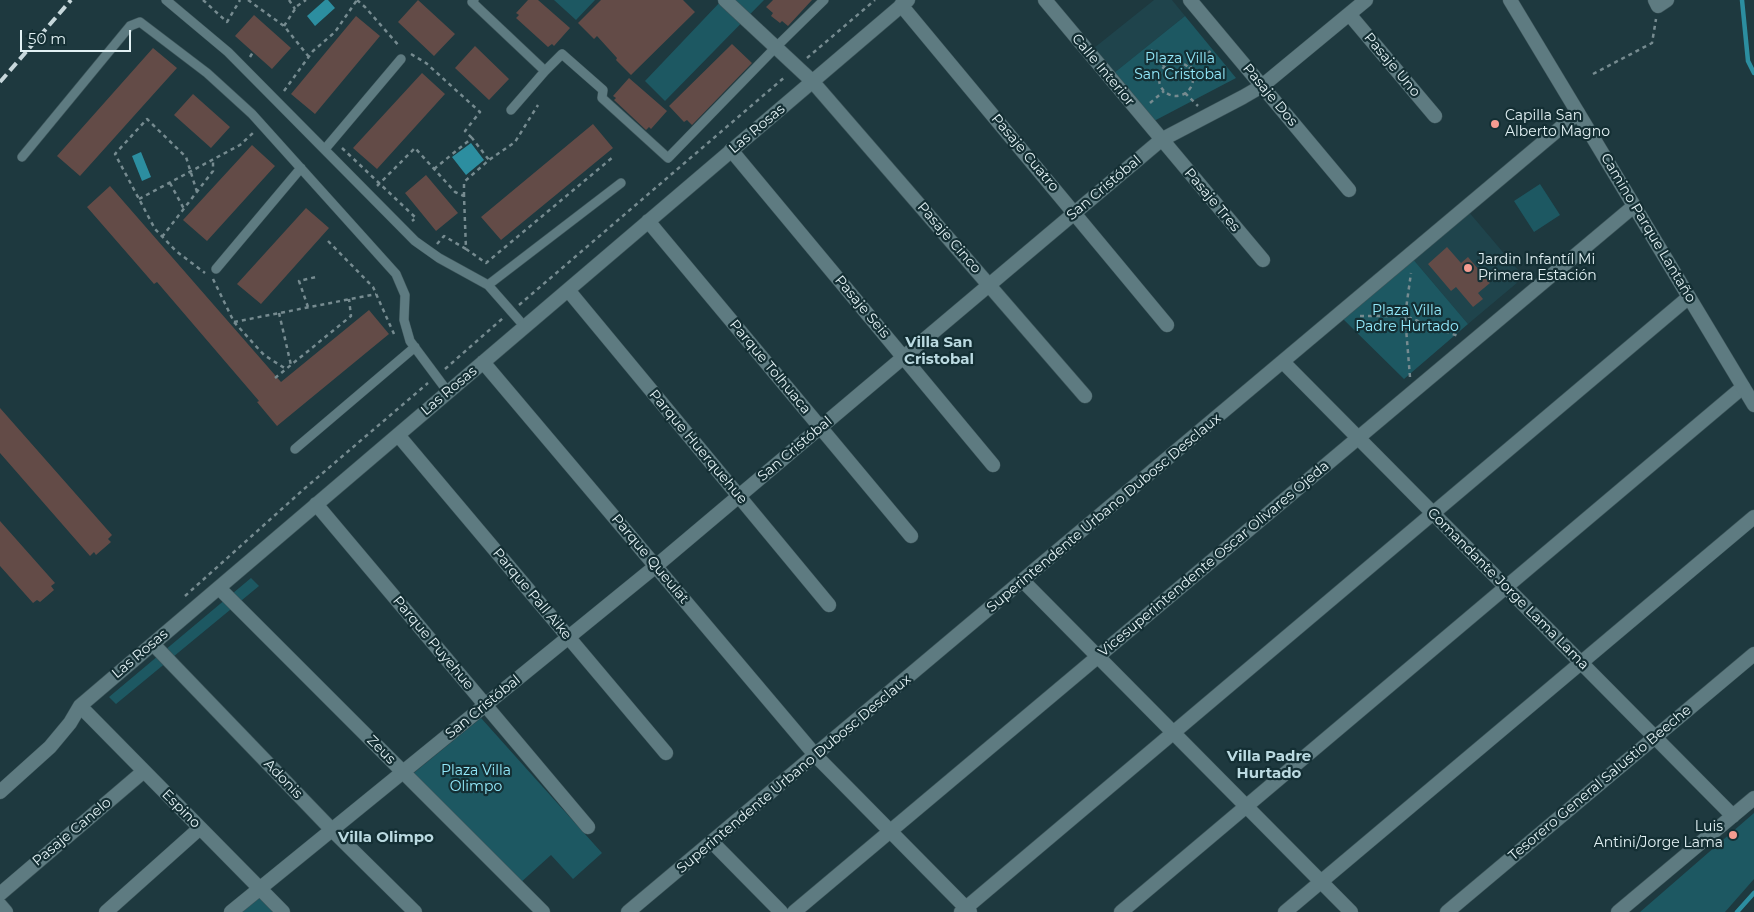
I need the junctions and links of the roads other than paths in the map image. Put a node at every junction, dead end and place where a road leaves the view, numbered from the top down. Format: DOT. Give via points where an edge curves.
graph roads {
  1 [pos="166,0"];
  2 [pos="474,0"];
  3 [pos="725,0"];
  4 [pos="824,0"];
  5 [pos="1045,0"];
  6 [pos="1190,0"];
  7 [pos="1366,0"];
  8 [pos="1510,0"];
  9 [pos="904,3"];
  10 [pos="1349,14"];
  11 [pos="775,48"];
  12 [pos="401,59"];
  13 [pos="545,71"];
  14 [pos="812,82"];
  15 [pos="1262,86"];
  16 [pos="511,110"];
  17 [pos="1578,113"];
  18 [pos="1435,116"];
  19 [pos="1161,140"];
  20 [pos="325,149"];
  21 [pos="732,150"];
  22 [pos="22,157"];
  23 [pos="301,168"];
  24 [pos="621,183"];
  25 [pos="1349,190"];
  26 [pos="1634,206"];
  27 [pos="1074,213"];
  28 [pos="648,222"];
  29 [pos="1263,260"];
  30 [pos="214,274"];
  31 [pos="990,284"];
  32 [pos="488,285"];
  33 [pos="568,290"];
  34 [pos="1689,297"];
  35 [pos="1167,325"];
  36 [pos="524,327"];
  37 [pos="415,347"];
  38 [pos="904,357"];
  39 [pos="483,362"];
  40 [pos="1283,362"];
  41 [pos="1743,387"];
  42 [pos="448,392"];
  43 [pos="1085,396"];
  44 [pos="1754,405"];
  45 [pos="820,428"];
  46 [pos="398,435"];
  47 [pos="1359,438"];
  48 [pos="295,449"];
  49 [pos="994,464"];
  50 [pos="739,496"];
  51 [pos="316,504"];
  52 [pos="1433,513"];
  53 [pos="1754,517"];
  54 [pos="911,536"];
  55 [pos="656,566"];
  56 [pos="1023,581"];
  57 [pos="219,588"];
  58 [pos="1506,588"];
  59 [pos="829,605"];
  60 [pos="568,638"];
  61 [pos="153,644"];
  62 [pos="1754,654"];
  63 [pos="1098,656"];
  64 [pos="1581,663"];
  65 [pos="485,705"];
  66 [pos="80,706"];
  67 [pos="1174,732"];
  68 [pos="1655,737"];
  69 [pos="666,753"];
  70 [pos="816,756"];
  71 [pos="144,771"];
  72 [pos="403,772"];
  73 [pos="0,792"];
  74 [pos="1754,798"];
  75 [pos="1246,807"];
  76 [pos="1733,816"];
  77 [pos="588,827"];
  78 [pos="200,828"];
  79 [pos="332,830"];
  80 [pos="890,831"];
  81 [pos="712,842"];
  82 [pos="1321,882"];
  83 [pos="259,888"];
  84 [pos="0,894"];
  85 [pos="0,905"];
  86 [pos="966,911"];
  87 [pos="6,912"];
  88 [pos="106,912"];
  89 [pos="231,912"];
  90 [pos="283,912"];
  91 [pos="415,912"];
  92 [pos="543,912"];
  93 [pos="628,912"];
  94 [pos="781,912"];
  95 [pos="794,912"];
  96 [pos="1121,912"];
  97 [pos="1285,912"];
  98 [pos="1351,912"];
  99 [pos="1447,912"];
  100 [pos="1618,912"];
  1 -- 20 [label="lane" via="228,52"];
  2 -- 13 [label="lane" via="472,2"];
  3 -- 11 [label="street, Pasaje Cinco"];
  4 -- 11 [label="lane"];
  5 -- 19 [label="street, Calle Interior"];
  6 -- 15 [label="street, Pasaje Dos"];
  7 -- 10 [label="street, San Cristóbal"];
  8 -- 17 [label="street, Camino Parque Lantaño"];
  9 -- 14 [label="street, Las Rosas"];
  9 -- 27 [label="street, Pasaje Cuatro"];
  10 -- 15 [label="street, San Cristóbal"];
  10 -- 18 [label="street, Pasaje Uno"];
  11 -- 13 [label="lane" via="668,158 602,98 603,90 562,54"];
  11 -- 14 [label="street, Pasaje Cinco"];
  12 -- 20 [label="lane"];
  13 -- 16 [label="lane"];
  14 -- 21 [label="street, Las Rosas"];
  14 -- 31 [label="street, Pasaje Cinco"];
  15 -- 19 [label="street, San Cristóbal"];
  15 -- 25 [label="street, Pasaje Dos"];
  17 -- 26 [label="street, Camino Parque Lantaño"];
  17 -- 40 [label="street, Superintendente Urbano Dubosc Desclaux"];
  19 -- 27 [label="street, San Cristóbal"];
  19 -- 29 [label="street, Pasaje Tres"];
  20 -- 32 [label="lane" via="415,241"];
  21 -- 28 [label="street, Las Rosas"];
  21 -- 38 [label="street, Pasaje Seis"];
  22 -- 23 [label="lane" via="130,26 140,22 207,73 261,124"];
  23 -- 30 [label="lane"];
  23 -- 37 [label="lane" via="396,274 406,295 404,320 410,342"];
  24 -- 32 [label="lane"];
  26 -- 34 [label="street, Camino Parque Lantaño"];
  26 -- 47 [label="street, Vicesuperintendente Oscar Olivares Ojeda"];
  27 -- 31 [label="street, San Cristóbal"];
  27 -- 35 [label="street, Pasaje Cuatro"];
  28 -- 33 [label="street, Las Rosas"];
  28 -- 45 [label="street, Parque Tolhuaca"];
  31 -- 38 [label="street, San Cristóbal"];
  31 -- 43 [label="street, Pasaje Cinco"];
  32 -- 36 [label="lane"];
  33 -- 36 [label="street, Las Rosas"];
  33 -- 50 [label="street, Parque Huerquehue"];
  34 -- 41 [label="street, Camino Parque Lantaño"];
  34 -- 52 [label="street"];
  36 -- 39 [label="street, Las Rosas"];
  37 -- 42 [label="lane"];
  37 -- 48 [label="lane"];
  38 -- 45 [label="street, San Cristóbal"];
  38 -- 49 [label="street, Pasaje Seis"];
  39 -- 42 [label="street, Las Rosas"];
  39 -- 55 [label="street, Parque Queulat"];
  40 -- 47 [label="street, Comandante Jorge Lama Lama"];
  40 -- 56 [label="street, Superintendente Urbano Dubosc Desclaux"];
  41 -- 44 [label="street, Camino Parque Lantaño"];
  41 -- 58 [label="street"];
  42 -- 46 [label="street, Las Rosas"];
  45 -- 50 [label="street, San Cristóbal"];
  45 -- 54 [label="street, Parque Tolhuaca"];
  46 -- 51 [label="street, Las Rosas"];
  46 -- 60 [label="street, Parque Pall Aike"];
  47 -- 52 [label="street, Comandante Jorge Lama Lama"];
  47 -- 63 [label="street, Vicesuperintendente Oscar Olivares Ojeda"];
  50 -- 55 [label="street, San Cristóbal"];
  50 -- 59 [label="street, Parque Huerquehue"];
  51 -- 57 [label="street, Las Rosas"];
  51 -- 65 [label="street, Parque Puyehue"];
  52 -- 58 [label="street, Comandante Jorge Lama Lama"];
  52 -- 67 [label="street"];
  53 -- 64 [label="street"];
  55 -- 60 [label="street, San Cristóbal"];
  55 -- 70 [label="street, Parque Queulat"];
  56 -- 63 [label="street"];
  56 -- 70 [label="street, Superintendente Urbano Dubosc Desclaux"];
  57 -- 61 [label="street, Las Rosas"];
  57 -- 72 [label="street, Zeus"];
  58 -- 64 [label="street, Comandante Jorge Lama Lama"];
  58 -- 75 [label="street"];
  60 -- 65 [label="street, San Cristóbal"];
  60 -- 69 [label="street, Parque Pall Aike"];
  61 -- 66 [label="street, Las Rosas"];
  61 -- 79 [label="street, Adonis"];
  62 -- 68 [label="street, Tesorero General Salustio Beeche"];
  63 -- 67 [label="street"];
  63 -- 80 [label="street, Vicesuperintendente Oscar Olivares Ojeda"];
  64 -- 68 [label="street, Comandante Jorge Lama Lama"];
  64 -- 82 [label="street"];
  65 -- 72 [label="street, San Cristóbal"];
  65 -- 77 [label="street, Parque Puyehue"];
  66 -- 71 [label="street, Espino"];
  66 -- 73 [label="street, Las Rosas" via="50,747"];
  67 -- 75 [label="street"];
  67 -- 86 [label="street"];
  68 -- 76 [label="street, Comandante Jorge Lama Lama"];
  68 -- 99 [label="street, Tesorero General Salustio Beeche"];
  70 -- 80 [label="street, Parque Queulat"];
  70 -- 81 [label="street, Superintendente Urbano Dubosc Desclaux"];
  71 -- 78 [label="street, Espino"];
  71 -- 84 [label="street, Pasaje Canelo"];
  72 -- 79 [label="street, San Cristóbal"];
  72 -- 92 [label="street, Zeus"];
  74 -- 76 [label="street"];
  75 -- 82 [label="street"];
  75 -- 96 [label="street"];
  76 -- 100 [label="street"];
  78 -- 83 [label="street, Espino"];
  78 -- 88 [label="street"];
  79 -- 83 [label="street, San Cristóbal"];
  79 -- 91 [label="street, Adonis"];
  80 -- 86 [label="street, Parque Queulat"];
  80 -- 95 [label="street, Vicesuperintendente Oscar Olivares Ojeda"];
  81 -- 93 [label="street, Superintendente Urbano Dubosc Desclaux"];
  81 -- 94 [label="street"];
  82 -- 97 [label="street"];
  82 -- 98 [label="street"];
  83 -- 89 [label="street, San Cristóbal"];
  83 -- 90 [label="street, Espino"];
  85 -- 87 [label="street"];
}
